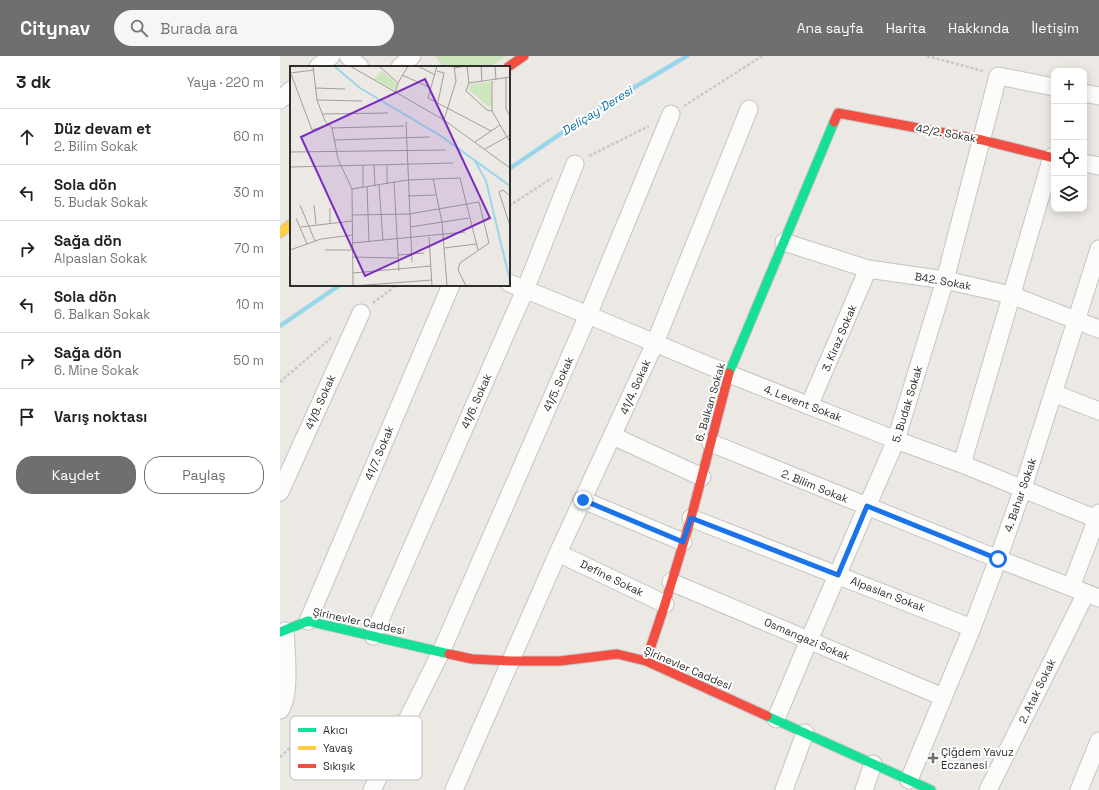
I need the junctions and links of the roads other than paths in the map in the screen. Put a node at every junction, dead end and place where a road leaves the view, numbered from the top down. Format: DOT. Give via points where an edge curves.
graph roads {
  1 [pos="331,56"];
  2 [pos="348,56"];
  3 [pos="412,56"];
  4 [pos="523,56"];
  5 [pos="319,66"];
  6 [pos="359,66"];
  7 [pos="401,66"];
  8 [pos="509,66"];
  9 [pos="1051,86"];
  10 [pos="290,91"];
  11 [pos="1087,94"];
  12 [pos="1099,96"];
  13 [pos="280,100"];
  14 [pos="749,109"];
  15 [pos="838,113"];
  16 [pos="671,114"];
  17 [pos="982,140"];
  18 [pos="1051,157"];
  19 [pos="574,164"];
  20 [pos="1051,164"];
  21 [pos="1087,164"];
  22 [pos="1099,166"];
  23 [pos="290,225"];
  24 [pos="280,233"];
  25 [pos="784,242"];
  26 [pos="1099,250"];
  27 [pos="868,269"];
  28 [pos="945,280"];
  29 [pos="510,283"];
  30 [pos="451,286"];
  31 [pos="525,290"];
  32 [pos="1011,296"];
  33 [pos="361,313"];
  34 [pos="588,315"];
  35 [pos="1077,320"];
  36 [pos="1099,329"];
  37 [pos="655,343"];
  38 [pos="729,374"];
  39 [pos="1053,393"];
  40 [pos="810,406"];
  41 [pos="1099,411"];
  42 [pos="613,436"];
  43 [pos="896,440"];
  44 [pos="711,443"];
  45 [pos="962,464"];
  46 [pos="702,477"];
  47 [pos="1023,488"];
  48 [pos="280,492"];
  49 [pos="583,500"];
  50 [pos="867,506"];
  51 [pos="1098,517"];
  52 [pos="691,518"];
  53 [pos="683,542"];
  54 [pos="558,553"];
  55 [pos="998,559"];
  56 [pos="838,575"];
  57 [pos="672,582"];
  58 [pos="1085,593"];
  59 [pos="665,604"];
  60 [pos="308,621"];
  61 [pos="972,628"];
  62 [pos="283,631"];
  63 [pos="373,636"];
  64 [pos="809,640"];
  65 [pos="441,652"];
  66 [pos="511,661"];
  67 [pos="646,661"];
  68 [pos="943,697"];
  69 [pos="282,709"];
  70 [pos="409,716"];
  71 [pos="776,719"];
  72 [pos="805,733"];
  73 [pos="1099,742"];
  74 [pos="873,764"];
  75 [pos="377,780"];
  76 [pos="909,780"];
  77 [pos="372,790"];
  78 [pos="454,790"];
  79 [pos="784,790"];
  80 [pos="864,790"];
  81 [pos="931,790"];
  82 [pos="988,790"];
  83 [pos="1079,790"];
  1 -- 5 [label="street"];
  2 -- 6 [label="street"];
  3 -- 7 [label="street"];
  4 -- 8 [label="street"];
  9 -- 17 [label="street, 5. Budak Sokak" via="998,76"];
  10 -- 13 [label="street"];
  11 -- 12 [label="street"];
  14 -- 37 [label="street, 41/4. Sokak"];
  15 -- 17 [label="street, 42/2. Sokak"];
  15 -- 25 [label="street, 6. Balkan Sokak"];
  16 -- 34 [label="street, 41/5. Sokak"];
  17 -- 18 [label="street, 42/2. Sokak"];
  17 -- 28 [label="street, 5. Budak Sokak"];
  19 -- 31 [label="street, 41/6. Sokak"];
  20 -- 32 [label="street"];
  21 -- 22 [label="street"];
  23 -- 24 [label="street"];
  25 -- 27 [label="street, B42. Sokak"];
  25 -- 38 [label="street, 6. Balkan Sokak"];
  26 -- 35 [label="street, 4. Bahar Sokak"];
  27 -- 28 [label="street, B42. Sokak"];
  27 -- 40 [label="street, 3. Kiraz Sokak"];
  28 -- 32 [label="street, B42. Sokak"];
  28 -- 43 [label="street, 5. Budak Sokak"];
  29 -- 31 [label="street, 4. Levent Sokak"];
  30 -- 60 [label="street, 41/7. Sokak"];
  31 -- 34 [label="street, 4. Levent Sokak"];
  31 -- 63 [label="street, 41/6. Sokak"];
  32 -- 35 [label="street, B42. Sokak"];
  32 -- 45 [label="street"];
  33 -- 48 [label="street, 41/9. Sokak"];
  34 -- 37 [label="street, 4. Levent Sokak"];
  34 -- 65 [label="street, 41/5. Sokak"];
  35 -- 36 [label="street, B42. Sokak"];
  35 -- 39 [label="street, 4. Bahar Sokak"];
  37 -- 38 [label="street, 4. Levent Sokak"];
  37 -- 42 [label="street, 41/4. Sokak"];
  38 -- 40 [label="street, 4. Levent Sokak"];
  38 -- 44 [label="street, 6. Balkan Sokak"];
  39 -- 41 [label="street"];
  39 -- 47 [label="street, 4. Bahar Sokak"];
  40 -- 43 [label="street, 4. Levent Sokak"];
  42 -- 46 [label="street"];
  42 -- 49 [label="street, 41/4. Sokak"];
  43 -- 45 [label="street, 4. Levent Sokak"];
  43 -- 50 [label="street, 5. Budak Sokak"];
  44 -- 46 [label="street, 6. Balkan Sokak"];
  44 -- 50 [label="street, 2. Bilim Sokak"];
  45 -- 47 [label="street, 4. Levent Sokak"];
  46 -- 52 [label="street, 6. Balkan Sokak"];
  47 -- 51 [label="street, 4. Levent Sokak"];
  47 -- 55 [label="street, 4. Bahar Sokak"];
  49 -- 53 [label="street"];
  49 -- 54 [label="street, 41/4. Sokak"];
  50 -- 55 [label="street, 2. Bilim Sokak"];
  50 -- 56 [label="street, 5. Budak Sokak"];
  51 -- 58 [label="street, 2. Atak Sokak"];
  52 -- 53 [label="street, 6. Balkan Sokak"];
  52 -- 56 [label="street, Alpaslan Sokak"];
  53 -- 57 [label="street, 6. Balkan Sokak"];
  54 -- 59 [label="street, Define Sokak"];
  54 -- 66 [label="street, 41/4. Sokak"];
  55 -- 58 [label="street, 2. Bilim Sokak"];
  55 -- 61 [label="street, 4. Bahar Sokak"];
  56 -- 61 [label="street, Alpaslan Sokak"];
  56 -- 64 [label="street, 5. Budak Sokak"];
  57 -- 59 [label="street, 6. Balkan Sokak"];
  57 -- 64 [label="street, Osmangazi Sokak"];
  58 -- 82 [label="street, 2. Atak Sokak"];
  59 -- 67 [label="street, 6. Balkan Sokak"];
  60 -- 62 [label="street, Şirinevler Caddesi"];
  60 -- 63 [label="street, Şirinevler Caddesi"];
  61 -- 68 [label="street, 4. Bahar Sokak"];
  62 -- 69 [label="street" via="287,681"];
  63 -- 65 [label="street, Şirinevler Caddesi"];
  64 -- 68 [label="street, Osmangazi Sokak"];
  64 -- 71 [label="street, 5. Budak Sokak"];
  65 -- 66 [label="street, Şirinevler Caddesi" via="472,659"];
  65 -- 70 [label="street, 41/5. Sokak"];
  66 -- 67 [label="street, Şirinevler Caddesi" via="560,661 617,654"];
  66 -- 78 [label="street, 41/4. Sokak"];
  67 -- 71 [label="street, Şirinevler Caddesi"];
  68 -- 76 [label="street, 4. Bahar Sokak"];
  71 -- 72 [label="street, Şirinevler Caddesi"];
  72 -- 74 [label="street, Şirinevler Caddesi"];
  72 -- 79 [label="street"];
  73 -- 83 [label="street"];
  74 -- 76 [label="street, Şirinevler Caddesi"];
  74 -- 80 [label="street"];
  75 -- 77 [label="street, 41/5. Sokak"];
  76 -- 81 [label="street, Şirinevler Caddesi"];
}
